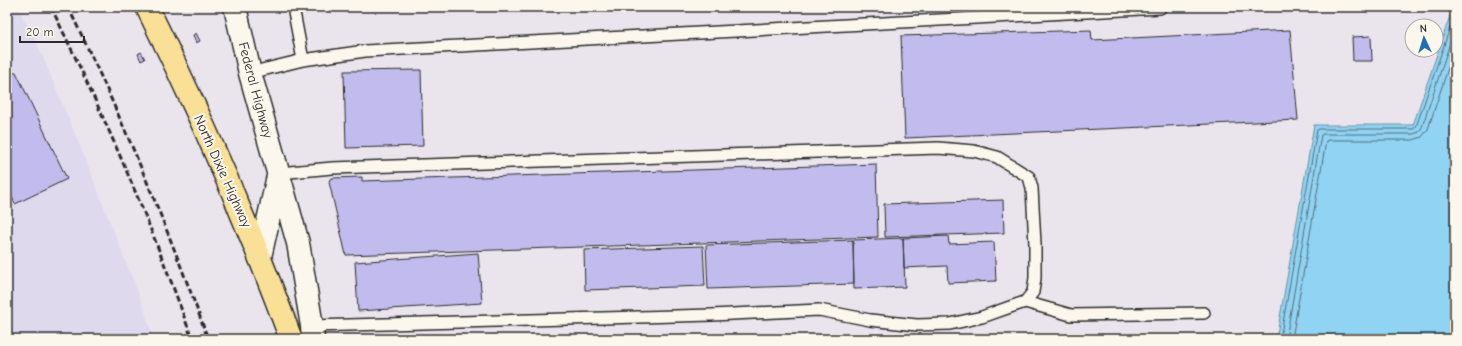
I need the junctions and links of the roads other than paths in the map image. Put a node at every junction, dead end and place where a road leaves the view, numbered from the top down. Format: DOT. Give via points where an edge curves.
graph roads {
  1 [pos="147,7"];
  2 [pos="235,7"];
  3 [pos="293,7"];
  4 [pos="1160,7"];
  5 [pos="303,60"];
  6 [pos="250,73"];
  7 [pos="278,173"];
  8 [pos="260,257"];
  9 [pos="1025,302"];
  10 [pos="1204,314"];
  11 [pos="312,332"];
  12 [pos="291,339"];
  1 -- 8 [label="main road, North Dixie Highway" via="210,140"];
  2 -- 6 [label="main road, Federal Highway"];
  3 -- 5 [label="lane"];
  4 -- 5 [label="lane" via="365,51"];
  5 -- 6 [label="lane"];
  6 -- 7 [label="main road, Federal Highway"];
  7 -- 8 [label="main road, Federal Highway"];
  7 -- 9 [label="lane" via="332,168 892,149 938,148 974,151 997,157 1028,177 1032,188 1035,278 1033,292"];
  7 -- 11 [label="main road, Federal Highway" via="298,243"];
  8 -- 12 [label="main road, North Dixie Highway"];
  9 -- 10 [label="lane" via="1071,315"];
  9 -- 11 [label="lane" via="982,317 950,324 917,325 870,320 819,310"];
}
